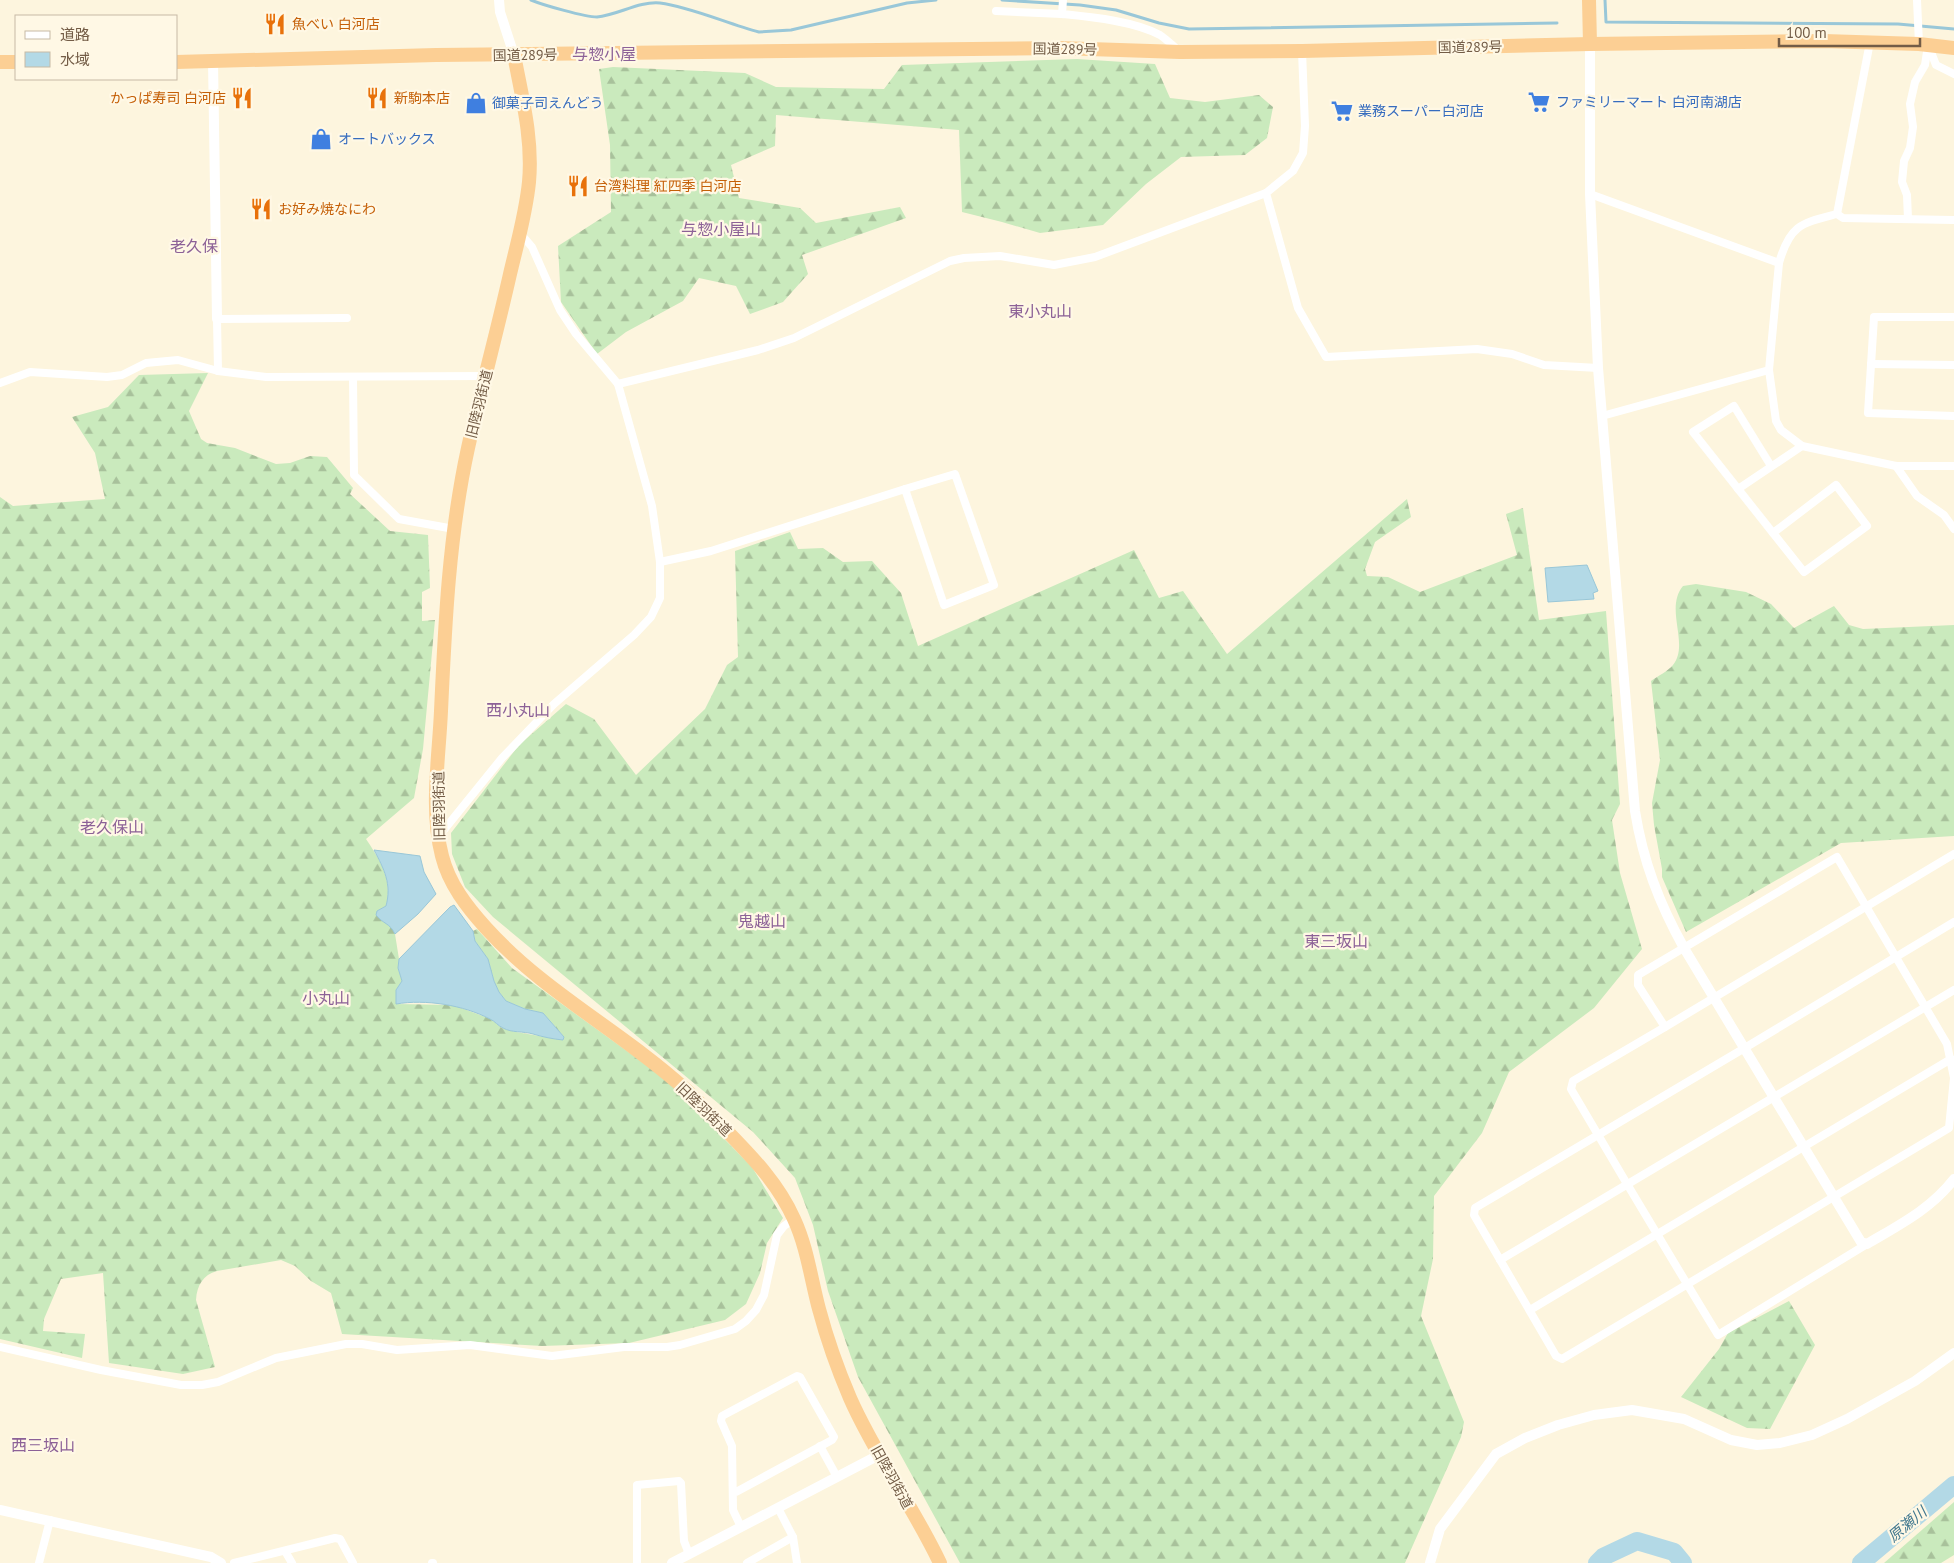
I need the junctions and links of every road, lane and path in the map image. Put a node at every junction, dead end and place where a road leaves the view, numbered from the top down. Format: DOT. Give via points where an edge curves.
graph roads {
  1 [pos="498,0"];
  2 [pos="1063,0"];
  3 [pos="1589,0"];
  4 [pos="1917,0"];
  5 [pos="996,11"];
  6 [pos="1062,14"];
  7 [pos="1870,42"];
  8 [pos="1590,44"];
  9 [pos="1924,45"];
  10 [pos="1954,48"];
  11 [pos="1302,51"];
  12 [pos="1180,52"];
  13 [pos="514,55"];
  14 [pos="213,60"];
  15 [pos="0,62"];
  16 [pos="15,62"];
  17 [pos="178,62"];
  18 [pos="1954,74"];
  19 [pos="1266,193"];
  20 [pos="1590,194"];
  21 [pos="1837,214"];
  22 [pos="1908,219"];
  23 [pos="1954,220"];
  24 [pos="520,233"];
  25 [pos="1780,263"];
  26 [pos="1954,317"];
  27 [pos="348,318"];
  28 [pos="217,319"];
  29 [pos="1871,364"];
  30 [pos="1954,365"];
  31 [pos="1598,368"];
  32 [pos="1769,370"];
  33 [pos="218,371"];
  34 [pos="487,376"];
  35 [pos="353,377"];
  36 [pos="0,383"];
  37 [pos="618,384"];
  38 [pos="1602,416"];
  39 [pos="1954,416"];
  40 [pos="1802,446"];
  41 [pos="1771,466"];
  42 [pos="1896,466"];
  43 [pos="1954,466"];
  44 [pos="905,489"];
  45 [pos="1738,489"];
  46 [pos="1944,515"];
  47 [pos="1954,515"];
  48 [pos="454,529"];
  49 [pos="1954,529"];
  50 [pos="1773,533"];
  51 [pos="660,562"];
  52 [pos="438,836"];
  53 [pos="1954,854"];
  54 [pos="1866,907"];
  55 [pos="1954,922"];
  56 [pos="1684,948"];
  57 [pos="1896,956"];
  58 [pos="1954,990"];
  59 [pos="1715,999"];
  60 [pos="1925,1007"];
  61 [pos="1665,1027"];
  62 [pos="1744,1048"];
  63 [pos="1951,1059"];
  64 [pos="1773,1098"];
  65 [pos="1598,1134"];
  66 [pos="1803,1148"];
  67 [pos="1954,1179"];
  68 [pos="1626,1184"];
  69 [pos="1833,1197"];
  70 [pos="794,1219"];
  71 [pos="1657,1234"];
  72 [pos="1867,1244"];
  73 [pos="1500,1260"];
  74 [pos="1687,1285"];
  75 [pos="1530,1310"];
  76 [pos="0,1347"];
  77 [pos="1954,1353"];
  78 [pos="820,1446"];
  79 [pos="879,1454"];
  80 [pos="837,1477"];
  81 [pos="733,1491"];
  82 [pos="778,1508"];
  83 [pos="0,1510"];
  84 [pos="50,1520"];
  85 [pos="742,1527"];
  86 [pos="792,1537"];
  87 [pos="285,1550"];
  88 [pos="689,1554"];
  89 [pos="39,1563"];
  90 [pos="221,1563"];
  91 [pos="234,1563"];
  92 [pos="292,1563"];
  93 [pos="353,1563"];
  94 [pos="637,1563"];
  95 [pos="672,1563"];
  96 [pos="747,1563"];
  97 [pos="797,1563"];
  98 [pos="940,1563"];
  99 [pos="1430,1563"];
  1 -- 13 [label="street, 旧陸羽街道"];
  2 -- 6 [label="street"];
  3 -- 8 [label="highway"];
  4 -- 9 [label="street"];
  5 -- 6 [label="street"];
  6 -- 12 [label="street" via="1107,19 1136,27 1160,35"];
  7 -- 8 [label="highway, 国道289号"];
  7 -- 9 [label="highway, 国道289号"];
  7 -- 21 [label="street"];
  8 -- 11 [label="highway, 国道289号"];
  8 -- 20 [label="street"];
  9 -- 10 [label="highway, 国道289号"];
  9 -- 18 [label="street" via="1936,65"];
  9 -- 22 [label="street" via="1925,65 1914,82 1910,104 1913,127 1902,182 1907,194"];
  11 -- 12 [label="highway, 国道289号"];
  11 -- 19 [label="street" via="1304,153 1293,171"];
  12 -- 13 [label="highway, 国道289号" via="1059,48"];
  13 -- 14 [label="highway, 国道289号"];
  13 -- 24 [label="highway, 旧陸羽街道" via="529,149 529,182"];
  14 -- 17 [label="highway, 国道289号"];
  14 -- 28 [label="street"];
  15 -- 16 [label="highway"];
  19 -- 31 [label="street" via="1298,308 1326,357 1477,349 1512,354 1544,365"];
  19 -- 37 [label="street" via="1095,257 1054,265 1000,256 950,261 794,338 758,350"];
  20 -- 25 [label="street"];
  20 -- 31 [label="street"];
  21 -- 22 [label="street" via="1843,218"];
  21 -- 25 [label="street" via="1804,223 1793,232"];
  22 -- 23 [label="street"];
  24 -- 34 [label="highway, 旧陸羽街道"];
  24 -- 37 [label="street" via="532,247 560,310"];
  25 -- 32 [label="street"];
  26 -- 29 [label="street" via="1874,317"];
  27 -- 28 [label="street"];
  28 -- 33 [label="street"];
  29 -- 30 [label="street"];
  29 -- 39 [label="street" via="1868,413"];
  31 -- 38 [label="street"];
  32 -- 38 [label="street"];
  32 -- 40 [label="street" via="1776,421 1781,430"];
  33 -- 35 [label="street" via="266,377"];
  33 -- 36 [label="street" via="178,360 146,363 122,375 107,377 30,372"];
  34 -- 35 [label="street"];
  34 -- 48 [label="highway, 旧陸羽街道" via="468,450"];
  35 -- 48 [label="street" via="354,475 399,519"];
  37 -- 51 [label="street" via="652,506"];
  38 -- 56 [label="street" via="1635,811 1655,890"];
  40 -- 41 [label="street"];
  40 -- 42 [label="street"];
  41 -- 45 [label="street"];
  41 -- 45 [label="street" via="1734,406 1694,432"];
  42 -- 43 [label="street"];
  42 -- 46 [label="street" via="1917,496"];
  44 -- 44 [label="street" via="955,474 994,585 944,605"];
  44 -- 51 [label="street" via="711,551"];
  45 -- 50 [label="street"];
  46 -- 47 [label="street"];
  46 -- 49 [label="street"];
  48 -- 52 [label="highway, 旧陸羽街道" via="447,592"];
  50 -- 50 [label="street" via="1804,572 1867,526 1836,485"];
  51 -- 52 [label="street" via="660,598 651,617 554,704 515,744"];
  52 -- 70 [label="highway, 旧陸羽街道" via="446,868 456,889 489,932 547,985 685,1089 760,1165"];
  53 -- 54 [label="street"];
  54 -- 56 [label="street" via="1836,857"];
  54 -- 57 [label="street"];
  54 -- 59 [label="street"];
  55 -- 57 [label="street"];
  56 -- 59 [label="street"];
  56 -- 61 [label="street" via="1638,975 1638,985"];
  57 -- 60 [label="street"];
  57 -- 62 [label="street"];
  58 -- 60 [label="street"];
  59 -- 61 [label="street"];
  59 -- 62 [label="street"];
  60 -- 63 [label="street" via="1947,1044"];
  60 -- 64 [label="street"];
  61 -- 65 [label="street" via="1573,1081 1571,1089"];
  62 -- 64 [label="street"];
  62 -- 65 [label="street"];
  63 -- 66 [label="street"];
  63 -- 69 [label="street" via="1954,1078 1949,1128"];
  64 -- 66 [label="street"];
  64 -- 68 [label="street"];
  65 -- 68 [label="street"];
  65 -- 73 [label="street" via="1475,1208 1474,1215"];
  66 -- 69 [label="street"];
  66 -- 71 [label="street"];
  67 -- 72 [label="street" via="1924,1211"];
  68 -- 71 [label="street"];
  68 -- 73 [label="street"];
  69 -- 72 [label="street" via="1861,1242"];
  69 -- 74 [label="street"];
  70 -- 76 [label="street" via="777,1235 764,1295 746,1321 735,1329 667,1347 624,1347 552,1356 470,1345 398,1350 346,1344 276,1358 218,1382 181,1385"];
  70 -- 79 [label="highway, 旧陸羽街道" via="820,1312 850,1400"];
  71 -- 74 [label="street"];
  71 -- 75 [label="street"];
  72 -- 74 [label="street" via="1718,1335"];
  73 -- 75 [label="street"];
  74 -- 75 [label="street" via="1562,1359 1556,1356"];
  77 -- 99 [label="street" via="1915,1380 1847,1419 1780,1443 1757,1445 1731,1440 1684,1418 1632,1410 1594,1415 1558,1425 1496,1454 1440,1529"];
  78 -- 80 [label="street"];
  78 -- 81 [label="street"];
  78 -- 81 [label="street" via="834,1437 797,1376 722,1416 721,1421 732,1446"];
  79 -- 80 [label="street"];
  79 -- 98 [label="highway, 旧陸羽街道"];
  80 -- 82 [label="street"];
  81 -- 85 [label="street" via="733,1510"];
  82 -- 85 [label="street"];
  82 -- 86 [label="street"];
  83 -- 84 [label="street"];
  84 -- 89 [label="street"];
  84 -- 90 [label="street" via="211,1557"];
  85 -- 88 [label="street"];
  86 -- 96 [label="street"];
  86 -- 97 [label="street"];
  87 -- 91 [label="street"];
  87 -- 92 [label="street"];
  87 -- 93 [label="street" via="335,1538 340,1539"];
  88 -- 94 [label="street" via="684,1541 679,1481 637,1485"];
  88 -- 95 [label="street"];
}
